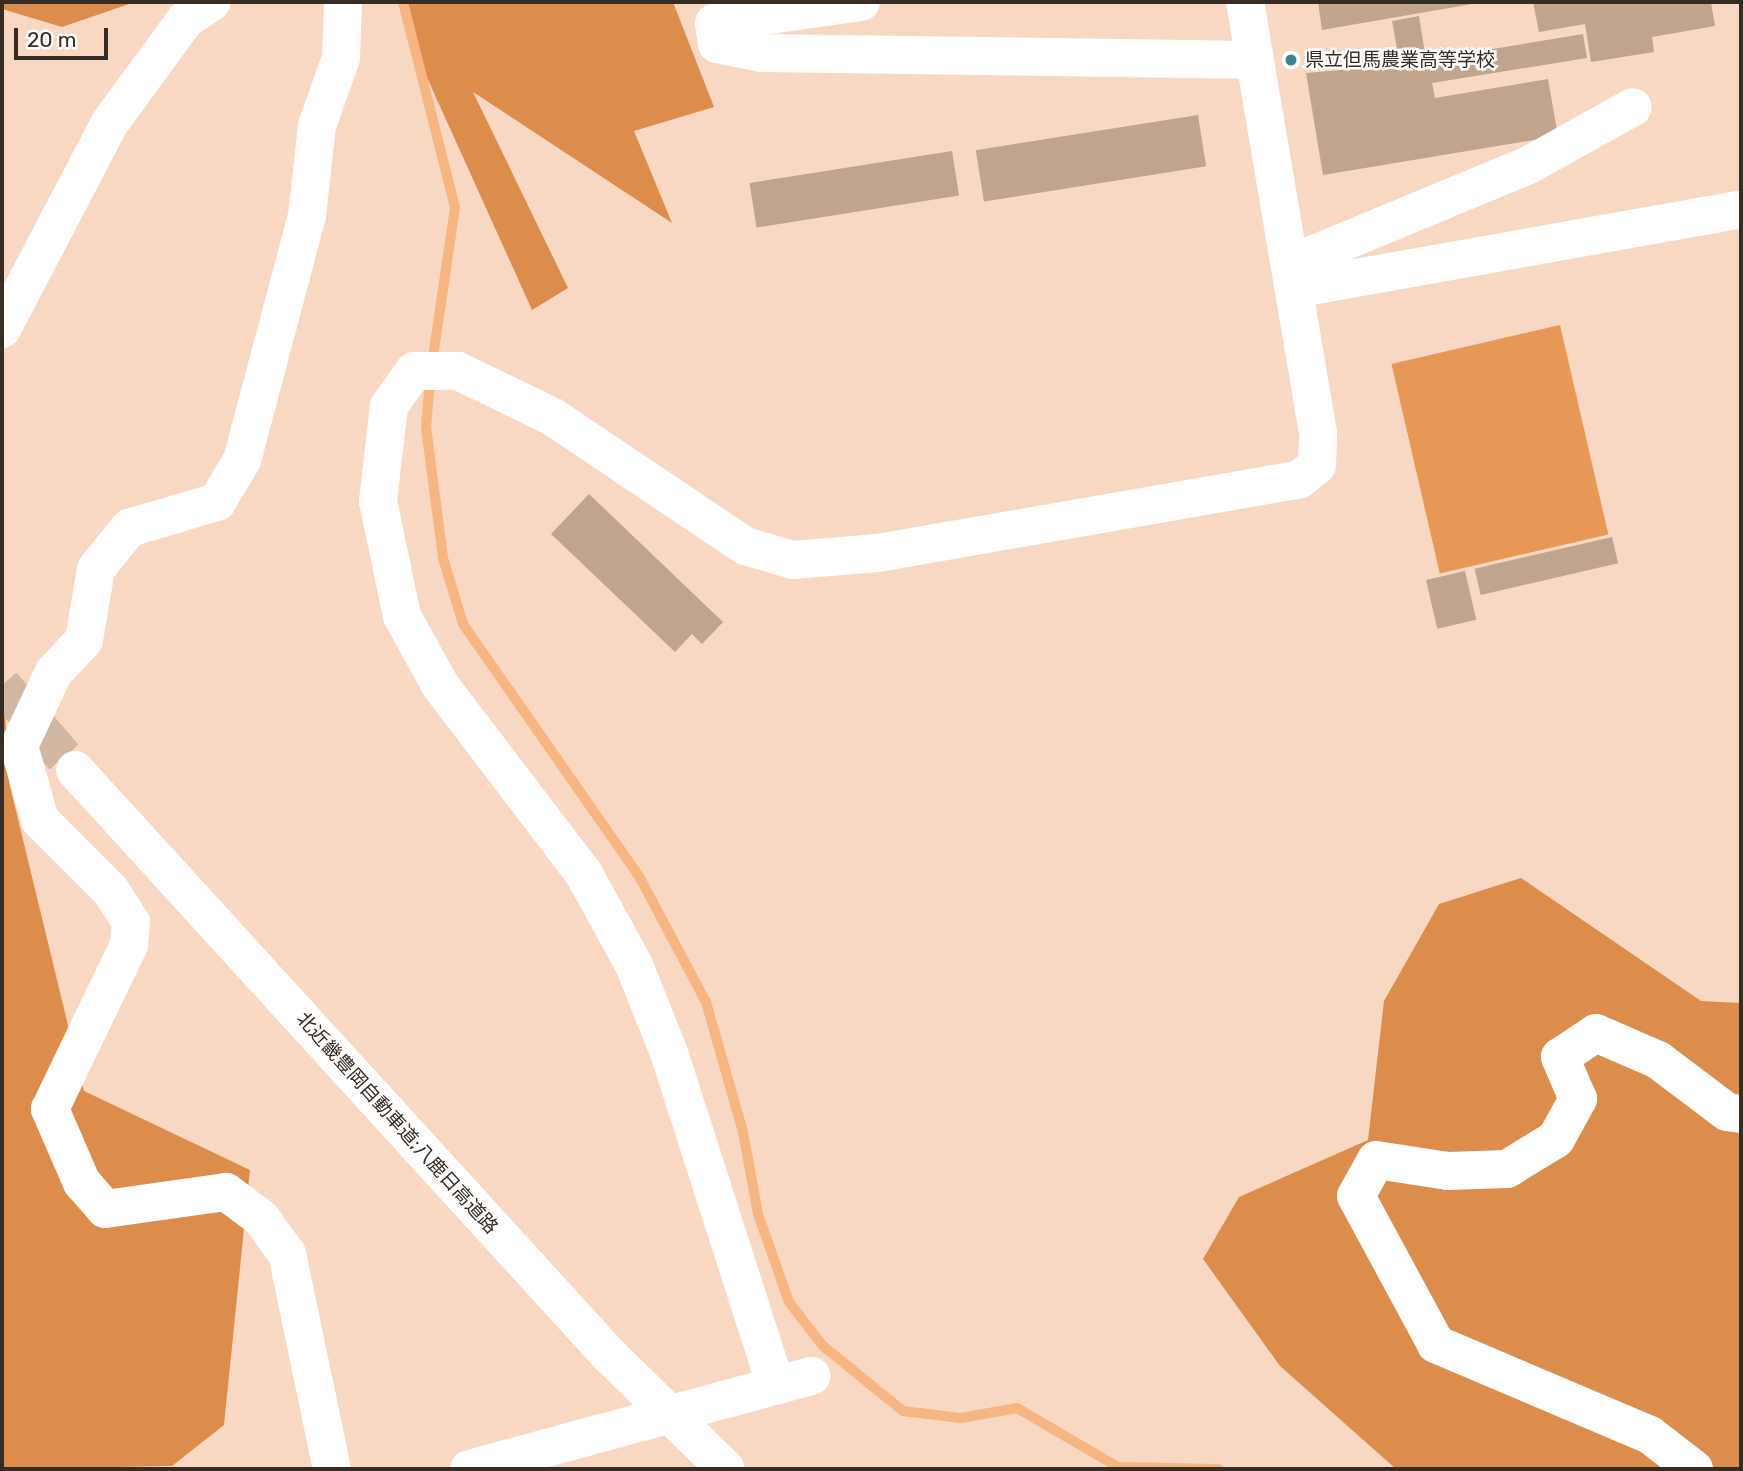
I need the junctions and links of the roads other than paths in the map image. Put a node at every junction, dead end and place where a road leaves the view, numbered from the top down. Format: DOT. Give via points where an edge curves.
graph roads {
  1 [pos="212,2"];
  2 [pos="343,2"];
  3 [pos="861,2"];
  4 [pos="1245,2"];
  5 [pos="1255,60"];
  6 [pos="1633,107"];
  7 [pos="1741,209"];
  8 [pos="1292,277"];
  9 [pos="2,329"];
  10 [pos="75,770"];
  11 [pos="1741,1114"];
  12 [pos="332,1469"];
  13 [pos="472,1469"];
  14 [pos="726,1469"];
  15 [pos="1694,1469"];
  1 -- 9 [label="main road" via="185,20 109,124"];
  2 -- 12 [label="main road" via="341,58 317,126 307,216 242,460 217,502 130,528 96,569 84,640 54,672 19,746 40,820 110,890 131,922 129,945 50,1109 82,1183 105,1209 226,1192 261,1217 287,1254"];
  3 -- 5 [label="main road" via="714,23 717,44 762,53"];
  4 -- 5 [label="main road"];
  5 -- 8 [label="main road"];
  6 -- 8 [label="main road" via="1527,166"];
  7 -- 8 [label="main road"];
  8 -- 13 [label="main road" via="1320,445 1310,473 1288,483 850,557 793,560 744,546 552,417 458,371 422,368 396,387 383,424 378,501 402,616 440,685 584,874 634,965 794,1381"];
  10 -- 14 [label="main road, 北近畿豊岡自動車道;八鹿日高道路" via="609,1355"];
  11 -- 15 [label="main road" via="1727,1112 1658,1060 1596,1033 1560,1057 1578,1099 1556,1139 1507,1169 1448,1171 1376,1160 1356,1195 1436,1344 1650,1435"];
}
